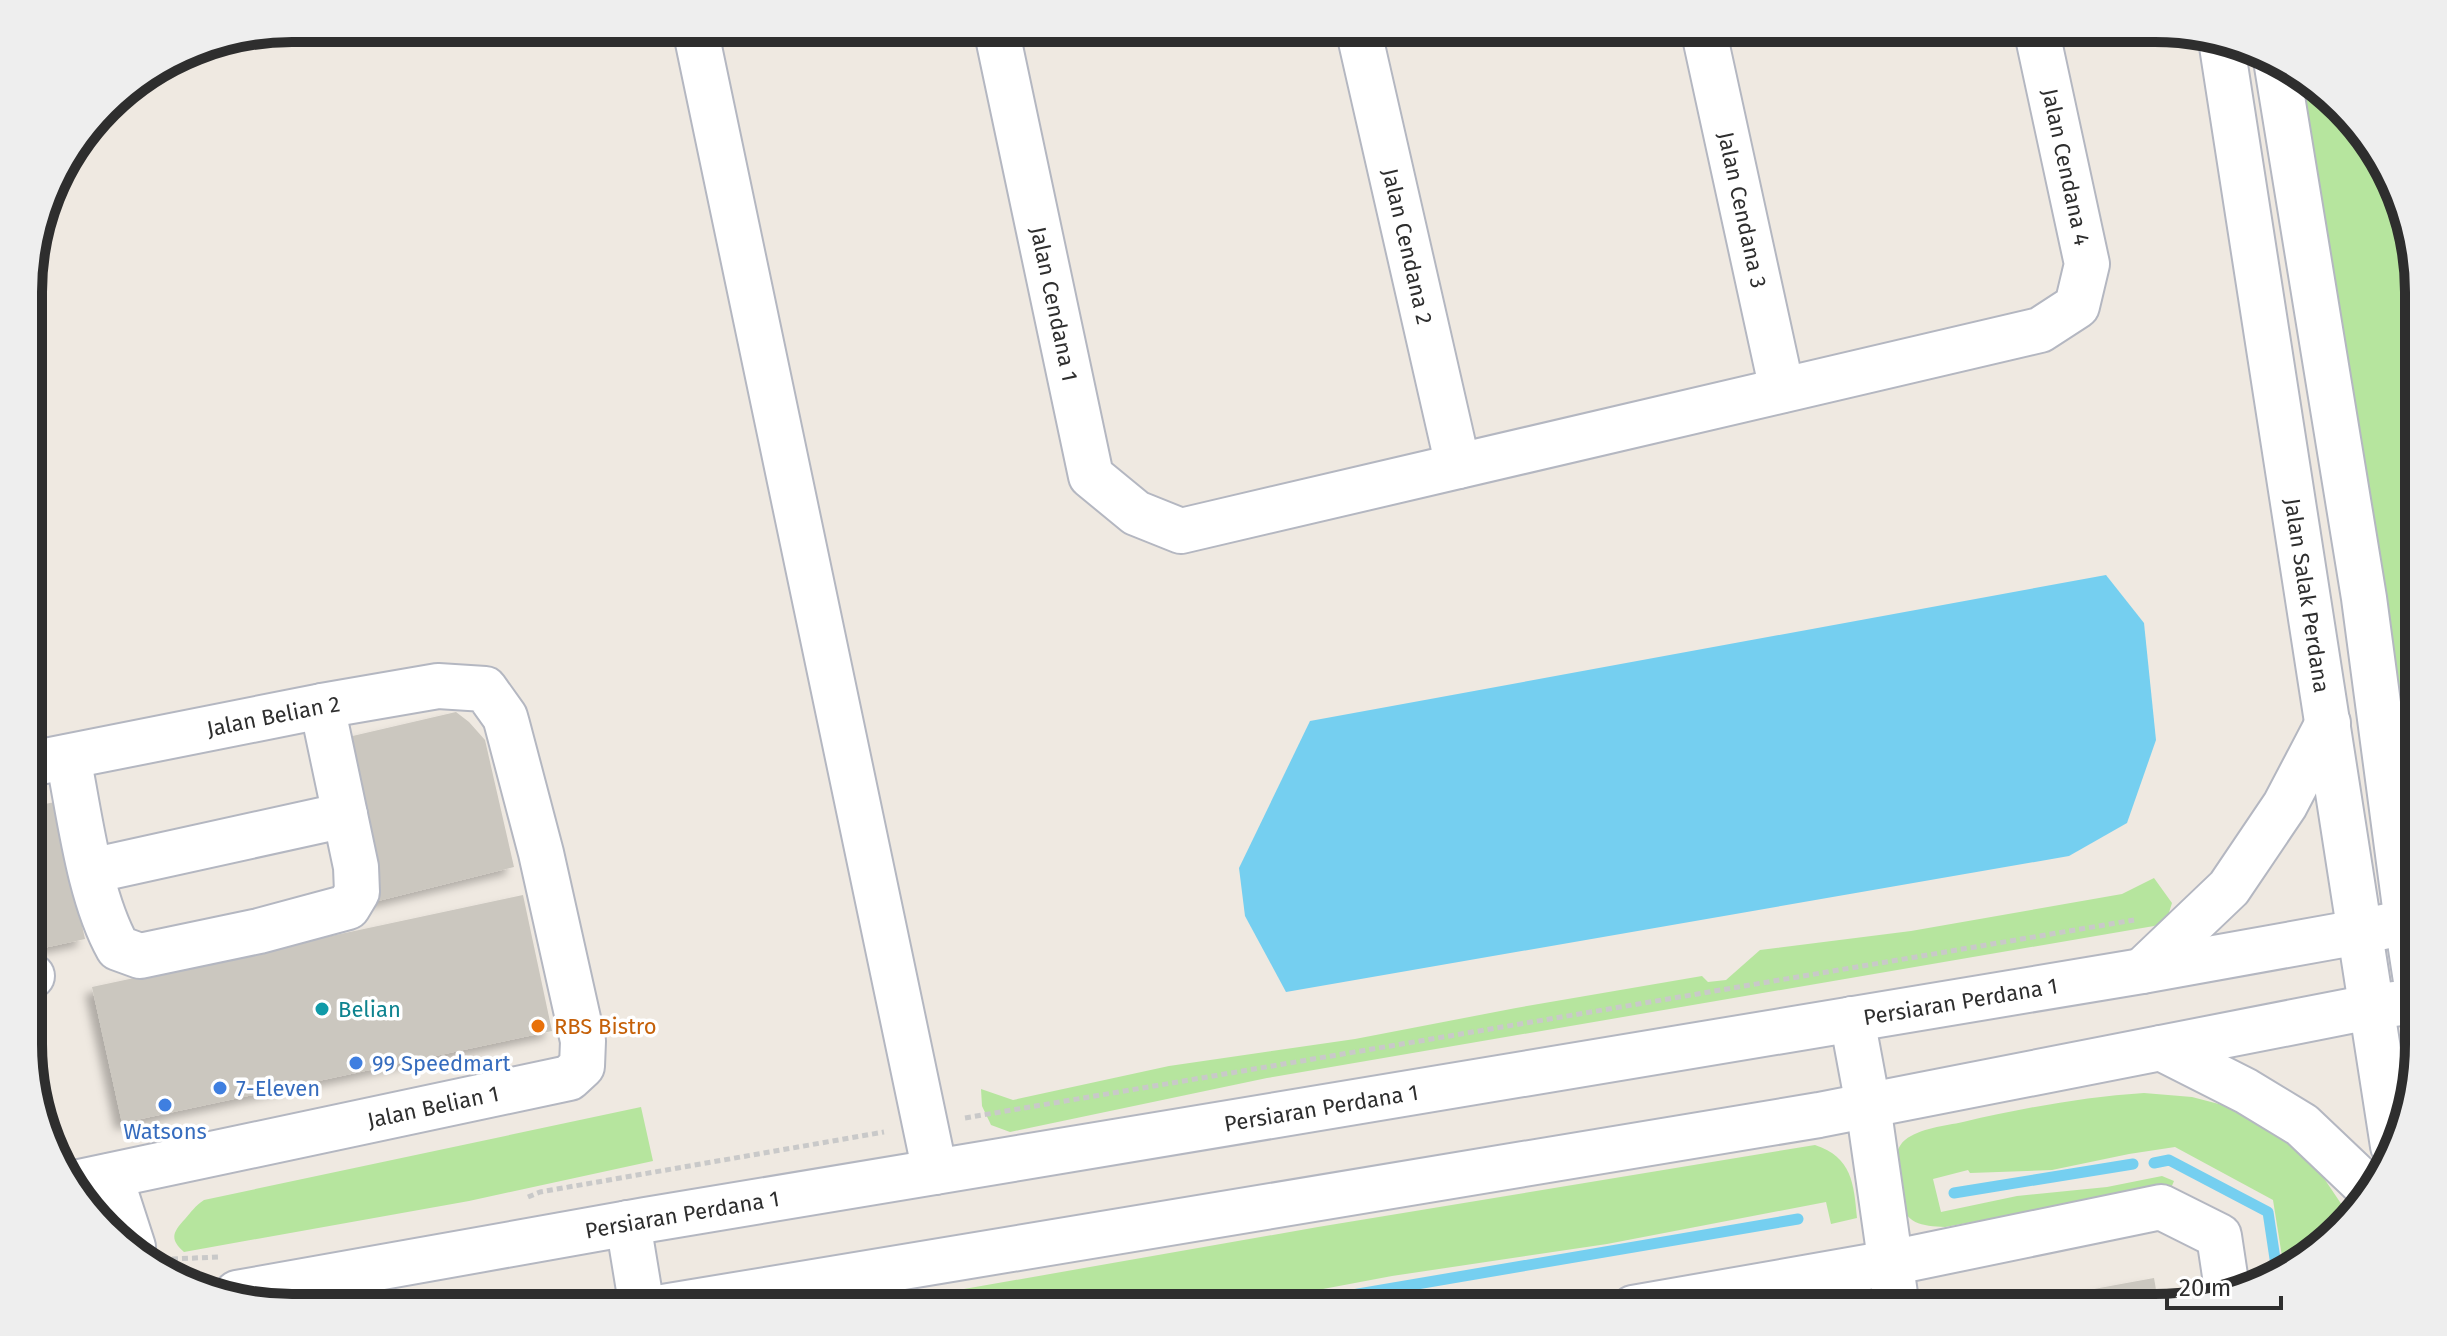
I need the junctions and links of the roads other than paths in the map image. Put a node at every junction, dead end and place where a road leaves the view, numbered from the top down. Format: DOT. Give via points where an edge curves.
graph roads {
  1 [pos="698,42"];
  2 [pos="999,42"];
  3 [pos="1361,42"];
  4 [pos="1706,42"];
  5 [pos="2039,42"];
  6 [pos="2223,52"];
  7 [pos="2278,75"];
  8 [pos="1782,390"];
  9 [pos="1458,466"];
  10 [pos="322,706"];
  11 [pos="505,717"];
  12 [pos="2328,723"];
  13 [pos="49,761"];
  14 [pos="345,815"];
  15 [pos="91,871"];
  16 [pos="2404,899"];
  17 [pos="2404,923"];
  18 [pos="2359,932"];
  19 [pos="2142,971"];
  20 [pos="2404,1003"];
  21 [pos="2370,1007"];
  22 [pos="1852,1019"];
  23 [pos="2161,1048"];
  24 [pos="1868,1105"];
  25 [pos="2390,1127"];
  26 [pos="935,1172"];
  27 [pos="90,1180"];
  28 [pos="2362,1182"];
  29 [pos="628,1223"];
  30 [pos="140,1242"];
  31 [pos="1890,1263"];
  32 [pos="233,1275"];
  33 [pos="2226,1283"];
  34 [pos="1717,1293"];
  35 [pos="1895,1293"];
  36 [pos="640,1294"];
  37 [pos="745,1294"];
  1 -- 26 [label="street"];
  2 -- 9 [label="street, Jalan Cendana 1" via="1091,476 1136,513 1181,531"];
  3 -- 9 [label="street, Jalan Cendana 2"];
  4 -- 8 [label="street, Jalan Cendana 3"];
  5 -- 8 [label="street, Jalan Cendana 4" via="2087,264 2077,306 2040,330"];
  6 -- 12 [label="street, Jalan Salak Perdana"];
  7 -- 16 [label="street" via="2364,598"];
  8 -- 9 [label="street"];
  10 -- 11 [label="street, Jalan Belian 2" via="438,686 485,689"];
  10 -- 13 [label="street, Jalan Belian 2"];
  10 -- 14 [label="street"];
  11 -- 27 [label="street, Jalan Belian 1" via="583,1041 582,1066 569,1078"];
  12 -- 18 [label="street, Jalan Salak Perdana"];
  12 -- 19 [label="street" via="2285,805 2229,888"];
  13 -- 15 [label="street"];
  14 -- 15 [label="street"];
  14 -- 15 [label="street" via="357,892 348,907 259,931 140,956 118,948"];
  17 -- 18 [label="street, Persiaran Perdana 1"];
  18 -- 19 [label="street, Persiaran Perdana 1"];
  18 -- 21 [label="street, Jalan Salak Perdana"];
  19 -- 22 [label="street, Persiaran Perdana 1"];
  20 -- 21 [label="street"];
  21 -- 23 [label="street"];
  21 -- 25 [label="street, Jalan Salak Perdana"];
  22 -- 24 [label="street"];
  22 -- 26 [label="street, Persiaran Perdana 1"];
  23 -- 24 [label="street"];
  23 -- 28 [label="street" via="2302,1125"];
  24 -- 31 [label="street"];
  24 -- 37 [label="street"];
  26 -- 29 [label="street, Persiaran Perdana 1"];
  27 -- 30 [label="street"];
  29 -- 32 [label="street, Persiaran Perdana 1"];
  29 -- 36 [label="street"];
  31 -- 33 [label="street" via="2161,1207 2219,1236"];
  31 -- 34 [label="street"];
  31 -- 35 [label="street"];
}
